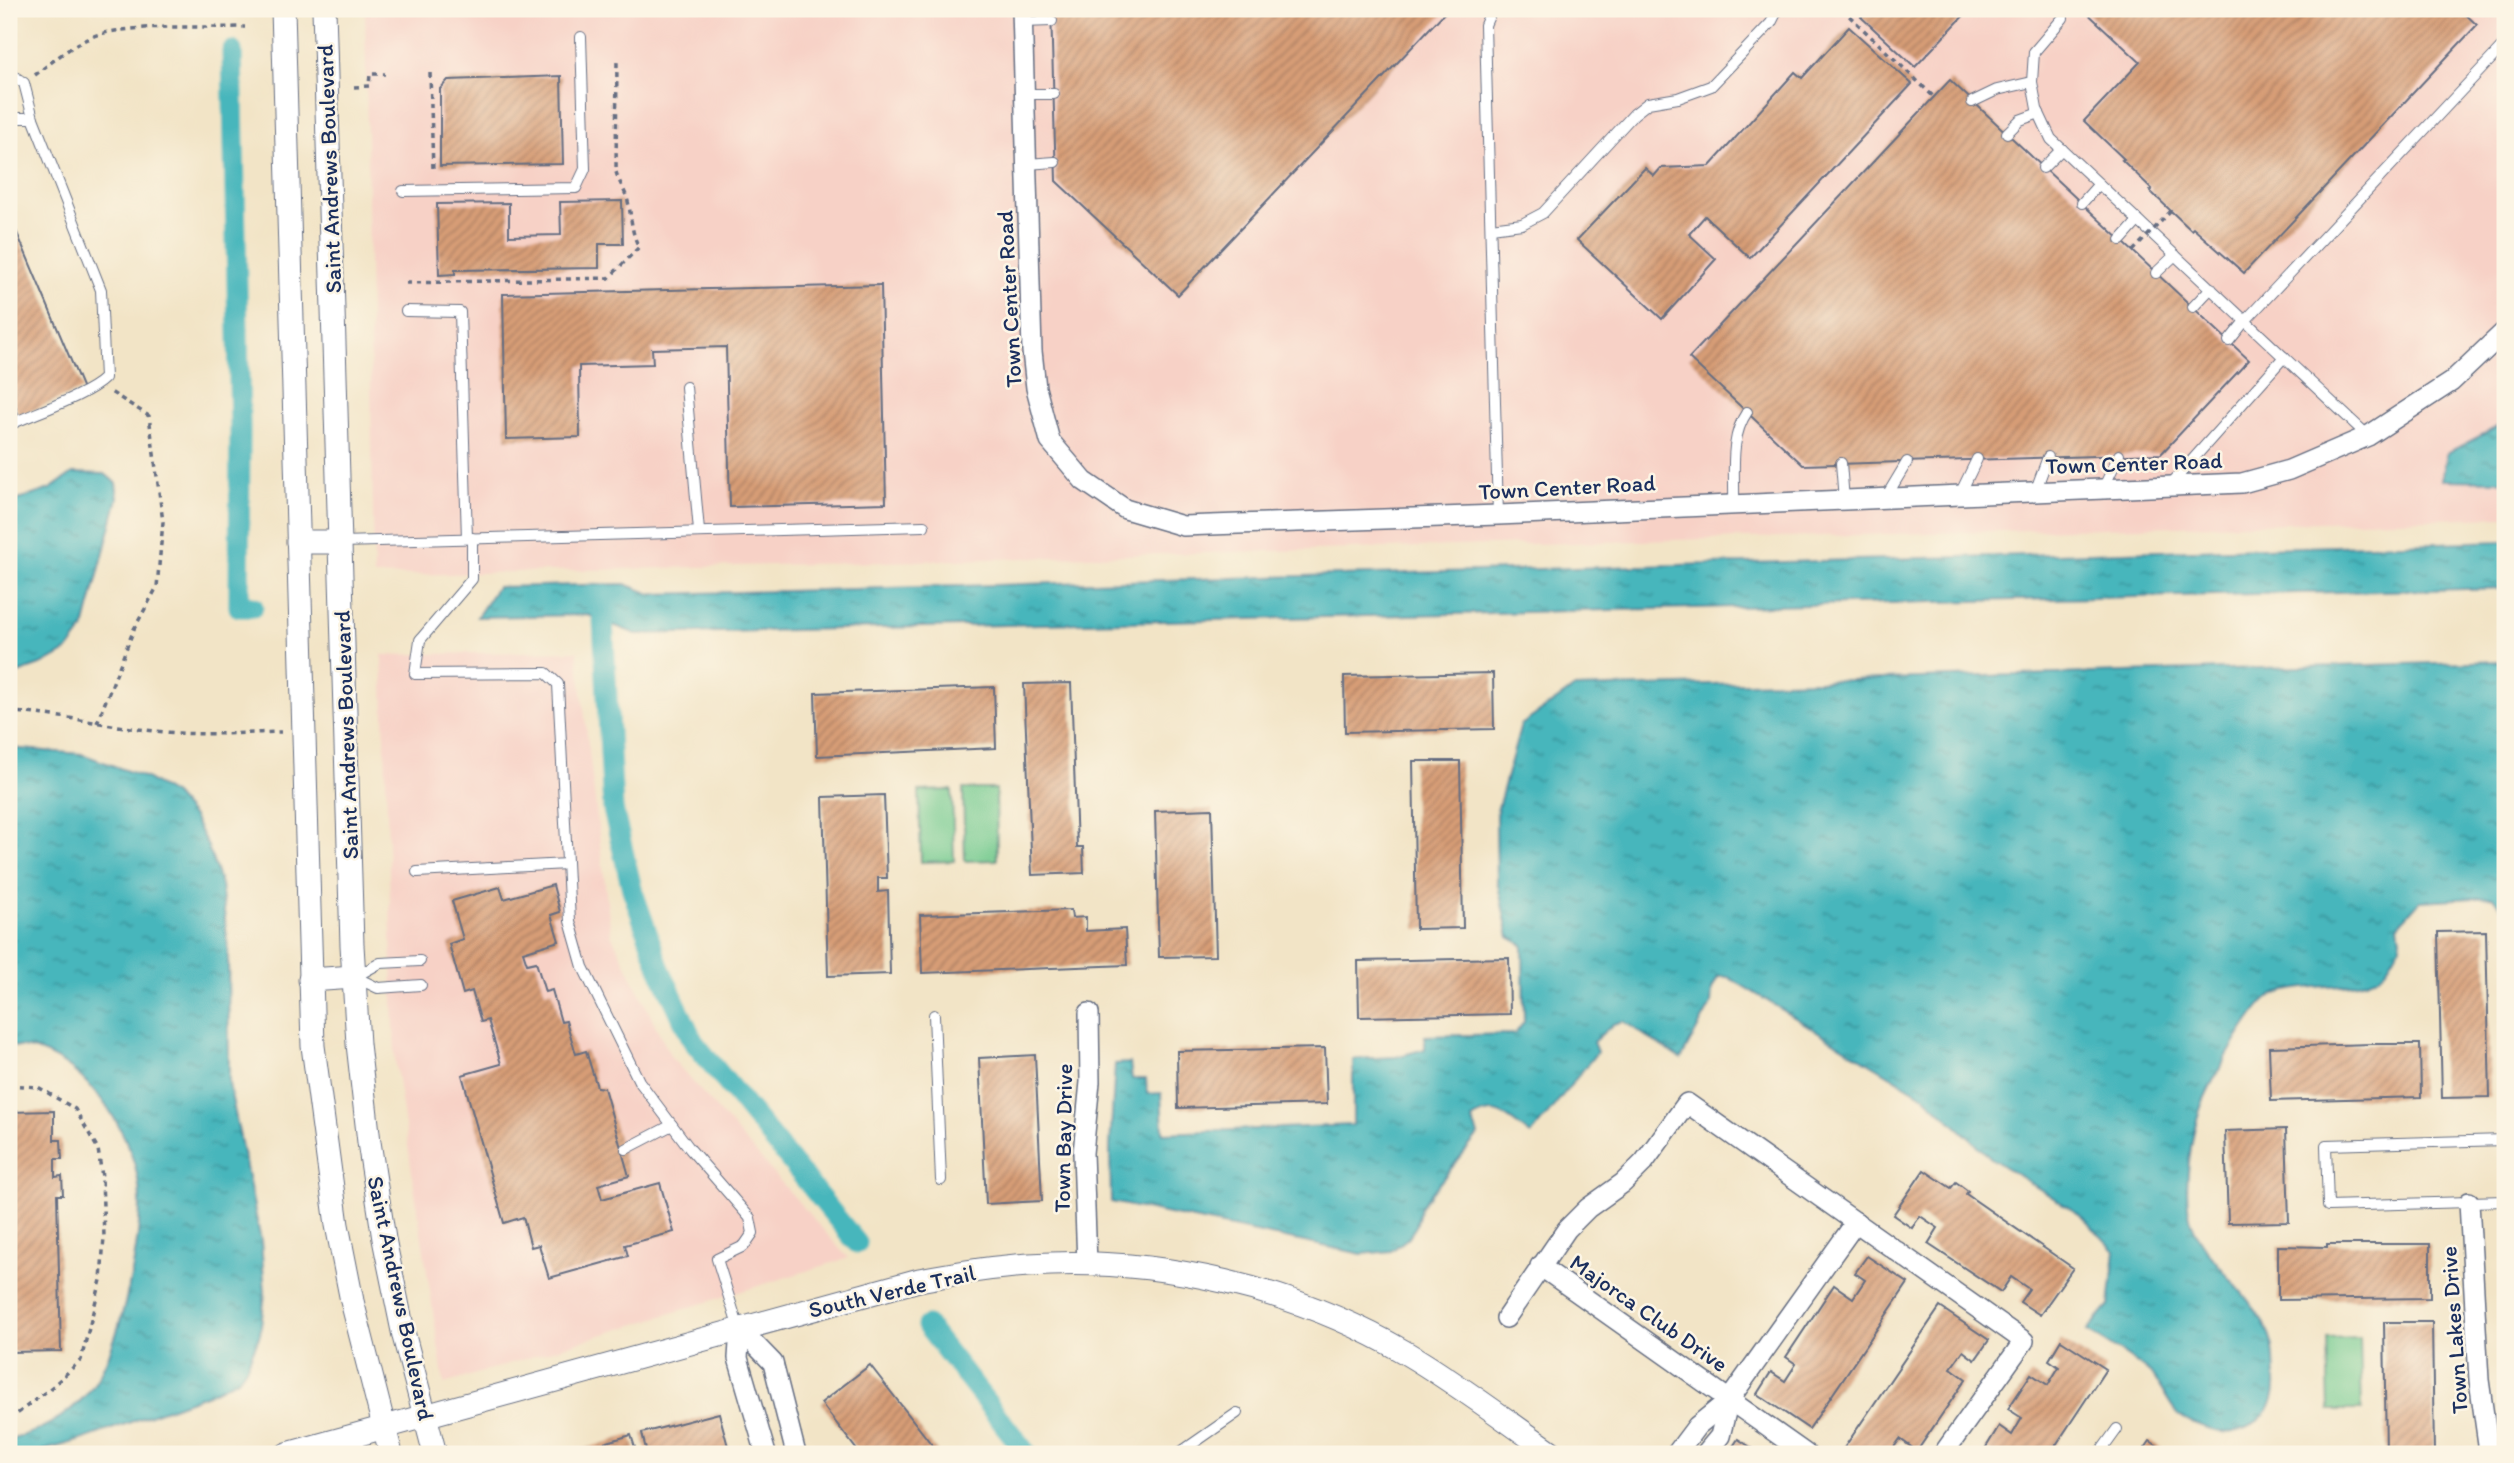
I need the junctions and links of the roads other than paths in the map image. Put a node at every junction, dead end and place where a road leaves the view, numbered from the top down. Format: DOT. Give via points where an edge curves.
graph roads {
  1 [pos="282,9"];
  2 [pos="324,9"];
  3 [pos="1492,9"];
  4 [pos="1778,9"];
  5 [pos="1023,15"];
  6 [pos="2063,18"];
  7 [pos="1052,21"];
  8 [pos="581,37"];
  9 [pos="2505,44"];
  10 [pos="9,73"];
  11 [pos="2032,82"];
  12 [pos="1025,94"];
  13 [pos="1054,94"];
  14 [pos="1972,102"];
  15 [pos="2039,113"];
  16 [pos="9,118"];
  17 [pos="33,118"];
  18 [pos="2007,133"];
  19 [pos="2062,149"];
  20 [pos="1055,162"];
  21 [pos="1027,164"];
  22 [pos="2043,168"];
  23 [pos="2099,184"];
  24 [pos="403,191"];
  25 [pos="2081,203"];
  26 [pos="2138,220"];
  27 [pos="1491,228"];
  28 [pos="2121,240"];
  29 [pos="2175,255"];
  30 [pos="2156,273"];
  31 [pos="2211,288"];
  32 [pos="2193,307"];
  33 [pos="406,311"];
  34 [pos="2245,321"];
  35 [pos="2505,331"];
  36 [pos="2229,341"];
  37 [pos="2284,357"];
  38 [pos="686,387"];
  39 [pos="1747,412"];
  40 [pos="9,425"];
  41 [pos="2368,436"];
  42 [pos="2119,455"];
  43 [pos="2048,457"];
  44 [pos="1977,460"];
  45 [pos="1907,462"];
  46 [pos="1841,464"];
  47 [pos="2168,486"];
  48 [pos="2103,489"];
  49 [pos="2035,492"];
  50 [pos="1959,495"];
  51 [pos="1886,498"];
  52 [pos="1844,500"];
  53 [pos="1734,504"];
  54 [pos="1498,515"];
  55 [pos="925,526"];
  56 [pos="699,531"];
  57 [pos="469,538"];
  58 [pos="298,542"];
  59 [pos="340,542"];
  60 [pos="567,864"];
  61 [pos="417,872"];
  62 [pos="420,961"];
  63 [pos="355,977"];
  64 [pos="310,980"];
  65 [pos="421,985"];
  66 [pos="1089,1013"];
  67 [pos="934,1015"];
  68 [pos="672,1125"];
  69 [pos="2505,1140"];
  70 [pos="626,1149"];
  71 [pos="941,1180"];
  72 [pos="2505,1201"];
  73 [pos="2469,1202"];
  74 [pos="1856,1222"];
  75 [pos="1087,1264"];
  76 [pos="1540,1266"];
  77 [pos="1506,1318"];
  78 [pos="740,1329"];
  79 [pos="1729,1400"];
  80 [pos="1237,1413"];
  81 [pos="425,1417"];
  82 [pos="382,1429"];
  83 [pos="2117,1429"];
  84 [pos="1192,1451"];
  85 [pos="287,1454"];
  86 [pos="391,1454"];
  87 [pos="435,1454"];
  88 [pos="766,1454"];
  89 [pos="796,1454"];
  90 [pos="1178,1454"];
  91 [pos="1554,1454"];
  92 [pos="1676,1454"];
  93 [pos="1705,1454"];
  94 [pos="1806,1454"];
  95 [pos="1943,1454"];
  96 [pos="2099,1454"];
  97 [pos="2487,1454"];
  1 -- 58 [label="street, Saint Andrews Boulevard"];
  2 -- 59 [label="street, Saint Andrews Boulevard"];
  3 -- 27 [label="lane" via="1485,25"];
  4 -- 27 [label="lane" via="1771,23 1711,86 1648,103 1543,213 1522,224"];
  5 -- 7 [label="lane"];
  5 -- 12 [label="street, Town Center Road"];
  6 -- 11 [label="lane" via="2034,52"];
  8 -- 24 [label="lane" via="585,169 576,188"];
  9 -- 34 [label="lane"];
  10 -- 17 [label="lane" via="24,83"];
  11 -- 14 [label="lane"];
  11 -- 15 [label="lane"];
  12 -- 13 [label="lane"];
  12 -- 21 [label="street, Town Center Road"];
  15 -- 18 [label="lane" via="2020,120"];
  15 -- 19 [label="lane" via="2051,139"];
  16 -- 17 [label="lane"];
  17 -- 40 [label="lane" via="101,290 105,378"];
  19 -- 22 [label="lane"];
  19 -- 23 [label="lane"];
  20 -- 21 [label="lane"];
  21 -- 54 [label="street, Town Center Road" via="1031,351 1036,388 1050,440 1084,481 1125,509 1182,526"];
  23 -- 25 [label="lane"];
  23 -- 26 [label="lane"];
  26 -- 28 [label="lane"];
  26 -- 29 [label="lane"];
  27 -- 54 [label="lane"];
  29 -- 30 [label="lane"];
  29 -- 31 [label="lane"];
  31 -- 32 [label="lane"];
  31 -- 34 [label="lane"];
  33 -- 57 [label="lane" via="460,312"];
  34 -- 36 [label="lane"];
  34 -- 37 [label="lane"];
  35 -- 41 [label="street, Town Center Road" via="2451,382"];
  37 -- 41 [label="lane"];
  37 -- 47 [label="lane"];
  38 -- 56 [label="lane"];
  39 -- 53 [label="lane" via="1735,440"];
  41 -- 47 [label="street, Town Center Road" via="2300,466 2242,483"];
  42 -- 48 [label="lane"];
  43 -- 49 [label="lane"];
  44 -- 50 [label="lane"];
  45 -- 51 [label="lane"];
  46 -- 52 [label="lane"];
  47 -- 48 [label="street, Town Center Road"];
  48 -- 49 [label="street, Town Center Road"];
  49 -- 50 [label="street, Town Center Road"];
  50 -- 51 [label="street, Town Center Road"];
  51 -- 52 [label="street, Town Center Road"];
  52 -- 53 [label="street, Town Center Road"];
  53 -- 54 [label="street, Town Center Road"];
  55 -- 56 [label="lane"];
  56 -- 57 [label="lane"];
  57 -- 59 [label="lane"];
  57 -- 60 [label="lane" via="472,579 420,640 415,674 546,673 558,684"];
  58 -- 59 [label="street"];
  58 -- 64 [label="street, Saint Andrews Boulevard"];
  59 -- 63 [label="street, Saint Andrews Boulevard"];
  60 -- 61 [label="lane"];
  60 -- 68 [label="lane" via="569,921 583,967 639,1081"];
  62 -- 63 [label="lane" via="380,963"];
  63 -- 64 [label="street"];
  63 -- 65 [label="lane" via="378,988"];
  63 -- 81 [label="street, Saint Andrews Boulevard" via="358,1044 384,1239"];
  64 -- 82 [label="street, Saint Andrews Boulevard" via="313,1046 337,1225"];
  66 -- 75 [label="street, Town Bay Drive" via="1090,1082 1083,1153"];
  67 -- 71 [label="lane"];
  68 -- 70 [label="lane"];
  68 -- 78 [label="lane" via="750,1218 753,1233 744,1246 717,1259"];
  69 -- 73 [label="lane" via="2326,1145 2328,1206"];
  72 -- 73 [label="lane"];
  73 -- 97 [label="street, Town Lakes Drive"];
  74 -- 76 [label="street, Majorca Club Drive" via="1687,1103 1644,1162 1567,1229"];
  74 -- 79 [label="street, Majorca Club Drive"];
  74 -- 95 [label="street, Majorca Club Drive" via="2024,1341"];
  75 -- 78 [label="street, South Verde Trail" via="975,1270 919,1280"];
  75 -- 91 [label="street, South Verde Trail" via="1206,1278 1301,1305 1353,1326 1445,1377"];
  76 -- 77 [label="street, Majorca Club Drive"];
  76 -- 79 [label="street, Majorca Club Drive"];
  78 -- 81 [label="street, South Verde Trail"];
  78 -- 88 [label="street" via="738,1358"];
  78 -- 89 [label="street" via="773,1363"];
  79 -- 92 [label="street, Majorca Club Drive" via="1698,1426"];
  79 -- 93 [label="street, Majorca Club Drive" via="1720,1436"];
  79 -- 94 [label="street, Majorca Club Drive"];
  80 -- 84 [label="lane"];
  81 -- 82 [label="street, South Verde Trail"];
  81 -- 87 [label="street, Saint Andrews Boulevard"];
  82 -- 85 [label="street, South Verde Trail"];
  82 -- 86 [label="street, Saint Andrews Boulevard"];
  83 -- 96 [label="lane"];
  84 -- 90 [label="lane"];
}
